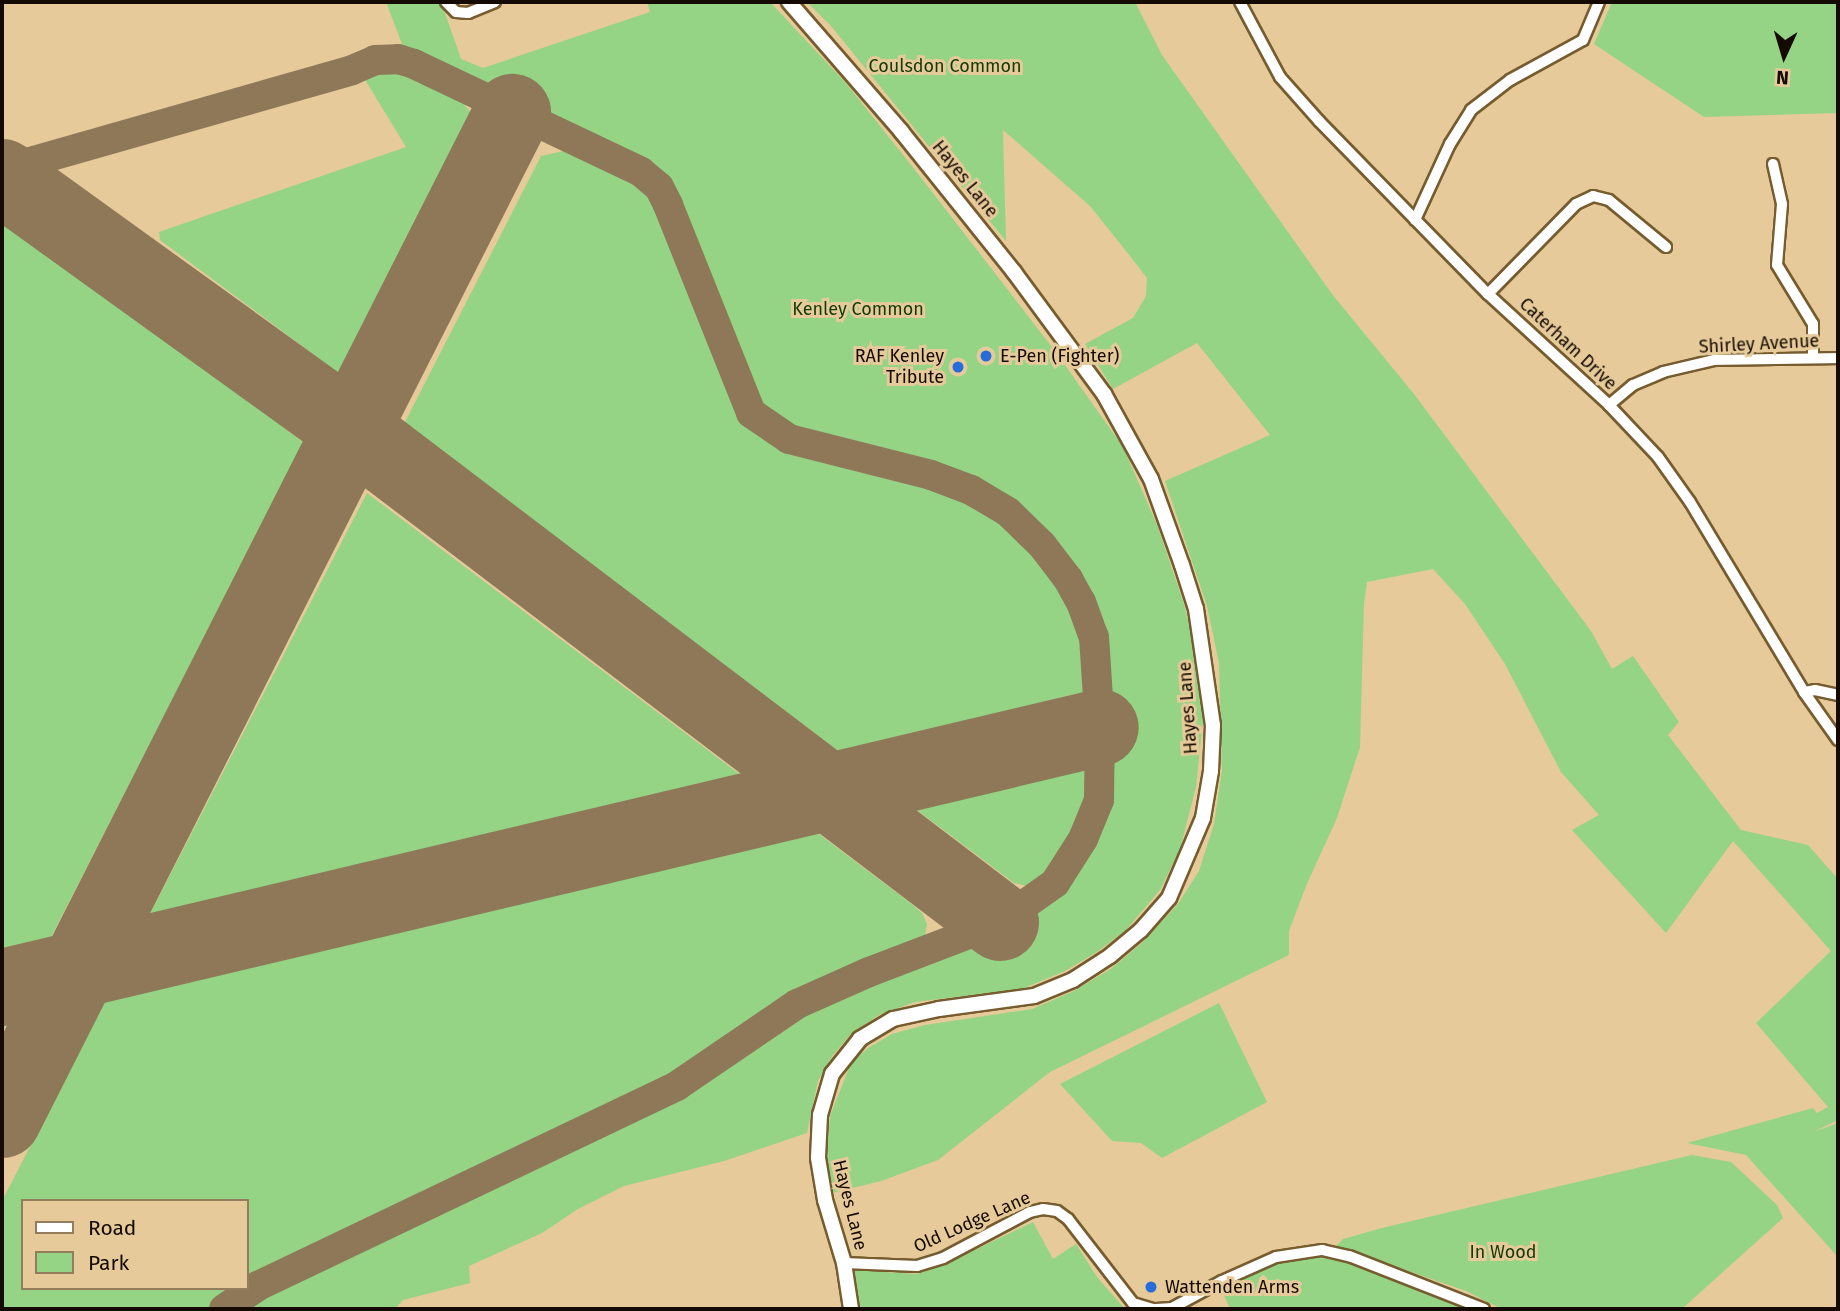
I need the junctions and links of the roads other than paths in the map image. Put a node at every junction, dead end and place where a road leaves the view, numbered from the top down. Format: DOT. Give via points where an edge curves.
graph roads {
  1 [pos="446,2"];
  2 [pos="495,2"];
  3 [pos="789,2"];
  4 [pos="1240,2"];
  5 [pos="1599,2"];
  6 [pos="1773,164"];
  7 [pos="1415,220"];
  8 [pos="1666,247"];
  9 [pos="1488,294"];
  10 [pos="1813,358"];
  11 [pos="1838,358"];
  12 [pos="1609,405"];
  13 [pos="1804,692"];
  14 [pos="1838,695"];
  15 [pos="1838,740"];
  16 [pos="844,1263"];
  17 [pos="851,1309"];
  18 [pos="1154,1309"];
  19 [pos="1484,1309"];
  1 -- 2 [label="street" via="456,12 468,13"];
  3 -- 16 [label="street, Hayes Lane" via="901,131 1104,394 1151,479 1182,565 1196,609 1213,725 1203,818 1169,898 1141,930 1110,956 1063,984 1034,996 893,1019 860,1039 842,1058 832,1074 820,1115 818,1158"];
  4 -- 7 [label="street, Caterham Drive" via="1280,77"];
  5 -- 7 [label="street" via="1583,40 1510,80 1471,110"];
  6 -- 10 [label="street" via="1782,204 1776,265 1813,324"];
  7 -- 9 [label="street, Caterham Drive"];
  8 -- 9 [label="street" via="1609,200 1593,196 1576,204"];
  9 -- 12 [label="street, Caterham Drive"];
  10 -- 11 [label="street, Shirley Avenue"];
  10 -- 12 [label="street, Shirley Avenue" via="1714,360 1663,372 1633,385"];
  12 -- 13 [label="street, Caterham Drive" via="1658,457 1690,502"];
  13 -- 14 [label="street"];
  13 -- 15 [label="street, Caterham Drive"];
  16 -- 17 [label="street, Hayes Lane"];
  16 -- 18 [label="street, Old Lodge Lane" via="917,1266 943,1258 1030,1212 1057,1211 1078,1230 1133,1303"];
  18 -- 19 [label="street, Old Lodge Lane" via="1171,1308 1276,1257 1322,1250 1349,1256"];
}
